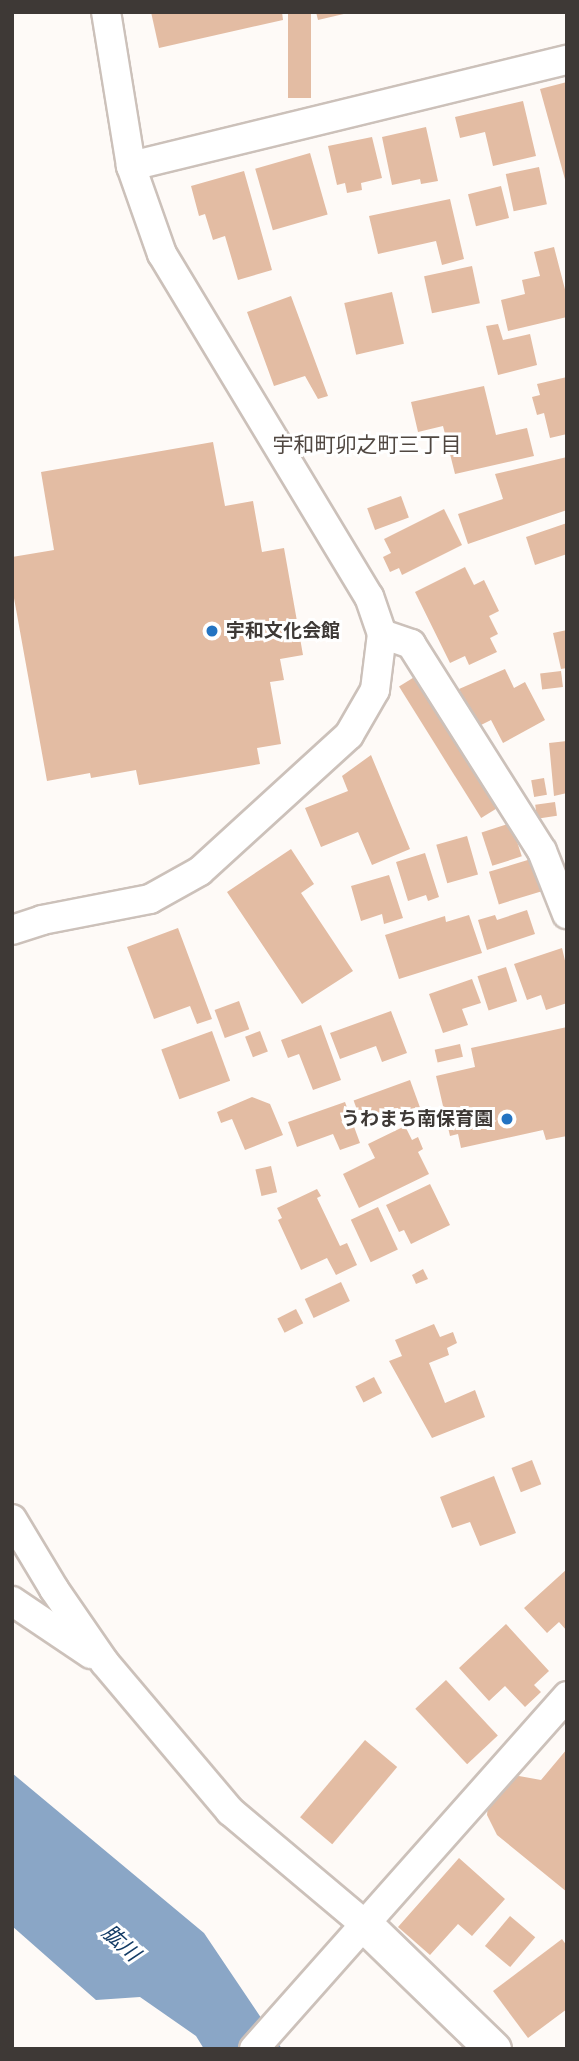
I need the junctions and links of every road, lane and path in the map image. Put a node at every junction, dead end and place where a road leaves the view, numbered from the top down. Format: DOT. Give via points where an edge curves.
graph roads {
  1 [pos="106,12"];
  2 [pos="567,60"];
  3 [pos="131,166"];
  4 [pos="382,635"];
  5 [pos="567,914"];
  6 [pos="12,930"];
  7 [pos="12,1519"];
  8 [pos="12,1601"];
  9 [pos="105,1663"];
  10 [pos="567,1696"];
  11 [pos="353,1934"];
  12 [pos="254,2049"];
  13 [pos="493,2049"];
  1 -- 3 [label="street"];
  2 -- 3 [label="street"];
  3 -- 4 [label="street" via="162,254 369,597"];
  4 -- 5 [label="street" via="411,644 542,851"];
  4 -- 6 [label="street" via="375,690 349,735 200,871 150,899"];
  7 -- 9 [label="street"];
  8 -- 9 [label="street"];
  9 -- 11 [label="street" via="230,1811"];
  10 -- 11 [label="street"];
  11 -- 12 [label="street"];
  11 -- 13 [label="street"];
}
